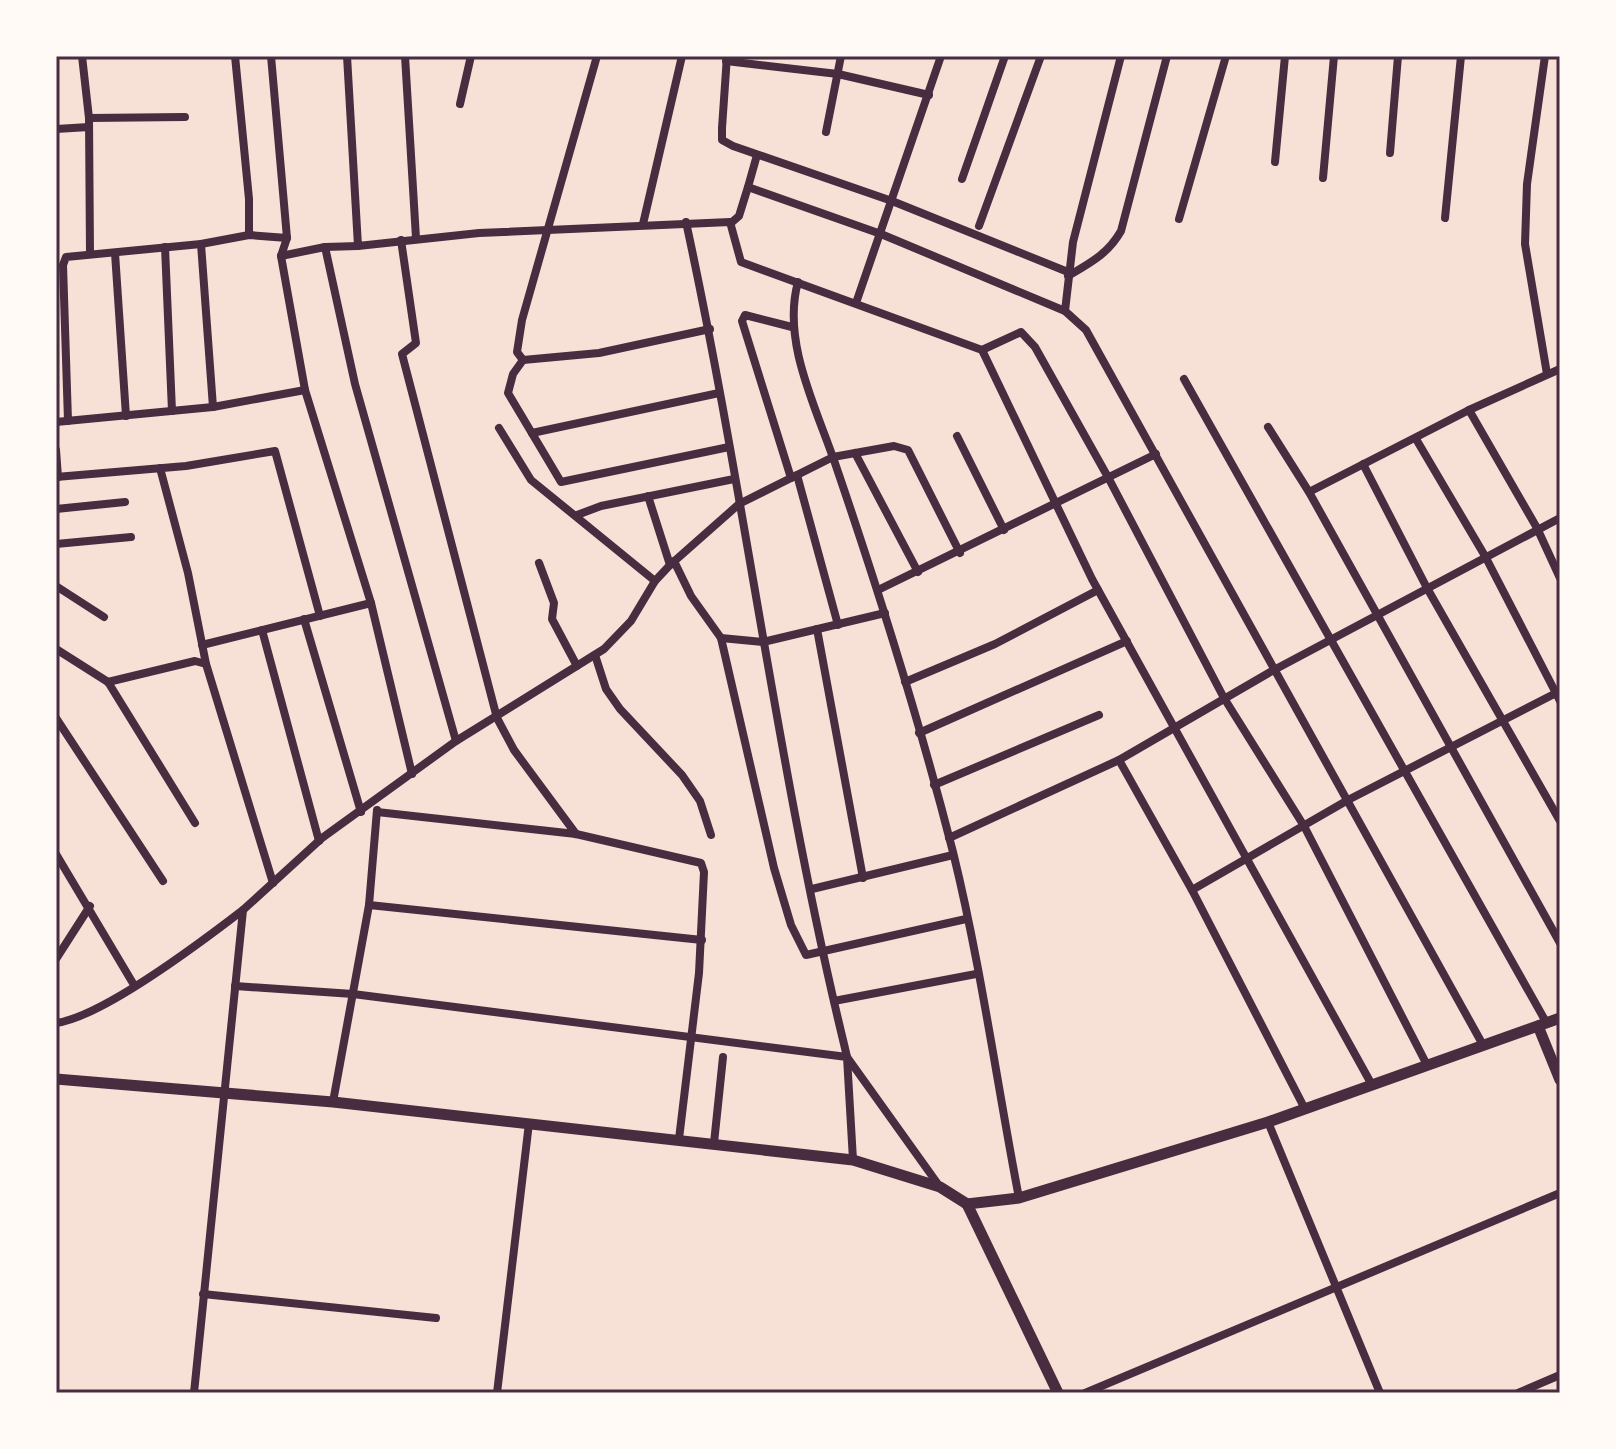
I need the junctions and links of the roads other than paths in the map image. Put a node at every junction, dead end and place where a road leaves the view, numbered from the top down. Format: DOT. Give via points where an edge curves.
graph roads {
  1 [pos="82,56"];
  2 [pos="235,56"];
  3 [pos="271,56"];
  4 [pos="347,56"];
  5 [pos="405,56"];
  6 [pos="471,56"];
  7 [pos="597,56"];
  8 [pos="682,56"];
  9 [pos="841,56"];
  10 [pos="941,56"];
  11 [pos="1005,56"];
  12 [pos="1041,56"];
  13 [pos="1121,56"];
  14 [pos="1167,56"];
  15 [pos="1226,56"];
  16 [pos="1285,56"];
  17 [pos="1334,56"];
  18 [pos="1398,56"];
  19 [pos="1461,56"];
  20 [pos="1545,56"];
  21 [pos="727,59"];
  22 [pos="838,74"];
  23 [pos="929,95"];
  24 [pos="460,104"];
  25 [pos="185,117"];
  26 [pos="89,123"];
  27 [pos="56,129"];
  28 [pos="826,132"];
  29 [pos="1390,153"];
  30 [pos="757,155"];
  31 [pos="1275,162"];
  32 [pos="1323,178"];
  33 [pos="962,179"];
  34 [pos="748,187"];
  35 [pos="892,201"];
  36 [pos="1445,218"];
  37 [pos="1179,219"];
  38 [pos="686,222"];
  39 [pos="731,223"];
  40 [pos="643,224"];
  41 [pos="979,226"];
  42 [pos="546,232"];
  43 [pos="881,234"];
  44 [pos="249,235"];
  45 [pos="287,238"];
  46 [pos="416,238"];
  47 [pos="401,240"];
  48 [pos="201,244"];
  49 [pos="358,246"];
  50 [pos="165,247"];
  51 [pos="325,247"];
  52 [pos="115,253"];
  53 [pos="90,254"];
  54 [pos="281,256"];
  55 [pos="1068,274"];
  56 [pos="798,282"];
  57 [pos="856,303"];
  58 [pos="1065,311"];
  59 [pos="792,327"];
  60 [pos="710,329"];
  61 [pos="982,350"];
  62 [pos="523,360"];
  63 [pos="1560,369"];
  64 [pos="1547,374"];
  65 [pos="1184,379"];
  66 [pos="305,390"];
  67 [pos="719,393"];
  68 [pos="213,407"];
  69 [pos="1469,410"];
  70 [pos="172,411"];
  71 [pos="126,416"];
  72 [pos="68,421"];
  73 [pos="56,422"];
  74 [pos="1268,427"];
  75 [pos="499,428"];
  76 [pos="532,433"];
  77 [pos="957,436"];
  78 [pos="1416,439"];
  79 [pos="729,447"];
  80 [pos="56,450"];
  81 [pos="855,453"];
  82 [pos="1156,454"];
  83 [pos="833,457"];
  84 [pos="1363,464"];
  85 [pos="160,468"];
  86 [pos="794,476"];
  87 [pos="57,477"];
  88 [pos="734,479"];
  89 [pos="1109,479"];
  90 [pos="1309,492"];
  91 [pos="648,496"];
  92 [pos="125,502"];
  93 [pos="739,504"];
  94 [pos="1056,504"];
  95 [pos="56,509"];
  96 [pos="577,515"];
  97 [pos="1560,518"];
  98 [pos="1537,528"];
  99 [pos="1004,530"];
  100 [pos="131,537"];
  101 [pos="56,544"];
  102 [pos="960,553"];
  103 [pos="1485,556"];
  104 [pos="539,563"];
  105 [pos="672,563"];
  106 [pos="918,572"];
  107 [pos="1560,578"];
  108 [pos="655,581"];
  109 [pos="56,586"];
  110 [pos="1427,588"];
  111 [pos="878,590"];
  112 [pos="1098,590"];
  113 [pos="371,603"];
  114 [pos="885,613"];
  115 [pos="320,616"];
  116 [pos="1376,616"];
  117 [pos="104,617"];
  118 [pos="304,619"];
  119 [pos="838,625"];
  120 [pos="817,629"];
  121 [pos="262,630"];
  122 [pos="721,638"];
  123 [pos="1331,639"];
  124 [pos="1127,641"];
  125 [pos="763,642"];
  126 [pos="202,645"];
  127 [pos="58,653"];
  128 [pos="595,655"];
  129 [pos="206,664"];
  130 [pos="577,666"];
  131 [pos="1272,671"];
  132 [pos="108,682"];
  133 [pos="905,682"];
  134 [pos="1559,695"];
  135 [pos="1224,698"];
  136 [pos="1099,715"];
  137 [pos="56,718"];
  138 [pos="497,718"];
  139 [pos="1504,721"];
  140 [pos="1175,727"];
  141 [pos="919,733"];
  142 [pos="456,741"];
  143 [pos="1450,747"];
  144 [pos="1119,760"];
  145 [pos="1407,770"];
  146 [pos="412,774"];
  147 [pos="934,785"];
  148 [pos="1348,800"];
  149 [pos="376,801"];
  150 [pos="361,812"];
  151 [pos="377,812"];
  152 [pos="1560,821"];
  153 [pos="195,823"];
  154 [pos="1304,826"];
  155 [pos="576,834"];
  156 [pos="711,835"];
  157 [pos="949,838"];
  158 [pos="319,841"];
  159 [pos="56,854"];
  160 [pos="953,855"];
  161 [pos="1247,859"];
  162 [pos="863,878"];
  163 [pos="163,881"];
  164 [pos="273,883"];
  165 [pos="812,889"];
  166 [pos="1192,890"];
  167 [pos="369,905"];
  168 [pos="90,906"];
  169 [pos="243,910"];
  170 [pos="966,919"];
  171 [pos="702,940"];
  172 [pos="1560,943"];
  173 [pos="824,952"];
  174 [pos="56,959"];
  175 [pos="976,974"];
  176 [pos="134,985"];
  177 [pos="235,986"];
  178 [pos="353,994"];
  179 [pos="834,1001"];
  180 [pos="1560,1018"];
  181 [pos="56,1023"];
  182 [pos="1542,1024"];
  183 [pos="691,1039"];
  184 [pos="1483,1045"];
  185 [pos="723,1057"];
  186 [pos="847,1057"];
  187 [pos="1427,1065"];
  188 [pos="56,1079"];
  189 [pos="1560,1080"];
  190 [pos="1372,1085"];
  191 [pos="222,1091"];
  192 [pos="333,1102"];
  193 [pos="1305,1109"];
  194 [pos="1268,1122"];
  195 [pos="529,1123"];
  196 [pos="679,1139"];
  197 [pos="714,1143"];
  198 [pos="853,1160"];
  199 [pos="940,1187"];
  200 [pos="1560,1193"];
  201 [pos="1019,1198"];
  202 [pos="967,1204"];
  203 [pos="1336,1288"];
  204 [pos="203,1294"];
  205 [pos="436,1318"];
  206 [pos="1560,1375"];
  207 [pos="194,1393"];
  208 [pos="497,1393"];
  209 [pos="1058,1393"];
  210 [pos="1085,1393"];
  211 [pos="1380,1393"];
  212 [pos="1518,1393"];
  1 -- 26 [label="street"];
  2 -- 44 [label="street"];
  3 -- 45 [label="street"];
  4 -- 49 [label="street"];
  5 -- 46 [label="street"];
  6 -- 24 [label="street"];
  7 -- 42 [label="street"];
  8 -- 40 [label="street"];
  9 -- 22 [label="street"];
  10 -- 23 [label="street"];
  11 -- 33 [label="street"];
  12 -- 41 [label="street"];
  13 -- 55 [label="street"];
  14 -- 55 [label="street" via="1121,231 1112,247"];
  15 -- 37 [label="street"];
  16 -- 31 [label="street"];
  17 -- 32 [label="street"];
  18 -- 29 [label="street"];
  19 -- 36 [label="street"];
  20 -- 64 [label="street" via="1527,184 1525,244"];
  21 -- 22 [label="street"];
  21 -- 30 [label="street" via="722,140"];
  22 -- 23 [label="street"];
  22 -- 28 [label="street"];
  23 -- 35 [label="street"];
  25 -- 26 [label="street"];
  26 -- 27 [label="street"];
  26 -- 53 [label="street"];
  30 -- 34 [label="street"];
  30 -- 35 [label="street"];
  34 -- 39 [label="street" via="739,216"];
  34 -- 43 [label="street"];
  35 -- 43 [label="street"];
  35 -- 55 [label="street"];
  38 -- 39 [label="street"];
  38 -- 40 [label="street"];
  38 -- 60 [label="street"];
  39 -- 56 [label="street" via="738,260"];
  40 -- 42 [label="street"];
  42 -- 46 [label="street"];
  42 -- 62 [label="street" via="517,343"];
  43 -- 57 [label="street"];
  43 -- 58 [label="street"];
  44 -- 45 [label="street"];
  44 -- 48 [label="street"];
  45 -- 54 [label="street"];
  46 -- 47 [label="street"];
  47 -- 49 [label="street"];
  47 -- 138 [label="street" via="416,343 402,354"];
  48 -- 50 [label="street"];
  48 -- 68 [label="street"];
  49 -- 51 [label="street"];
  50 -- 52 [label="street"];
  50 -- 70 [label="street"];
  51 -- 54 [label="street"];
  51 -- 142 [label="street" via="355,384"];
  52 -- 53 [label="street"];
  52 -- 71 [label="street"];
  53 -- 72 [label="street" via="66,257 63,265"];
  54 -- 66 [label="street"];
  55 -- 58 [label="street"];
  56 -- 57 [label="street"];
  56 -- 59 [label="street"];
  57 -- 61 [label="street"];
  58 -- 82 [label="street" via="1094,342"];
  59 -- 83 [label="street"];
  59 -- 86 [label="street" via="759,316 745,315 742,321"];
  60 -- 62 [label="street" via="599,353"];
  60 -- 67 [label="street"];
  61 -- 89 [label="street" via="1021,332 1035,347"];
  61 -- 94 [label="street"];
  62 -- 76 [label="street" via="508,393"];
  63 -- 64 [label="street"];
  64 -- 69 [label="street"];
  65 -- 123 [label="street"];
  66 -- 68 [label="street"];
  66 -- 113 [label="street"];
  67 -- 76 [label="street"];
  67 -- 79 [label="street"];
  68 -- 70 [label="street"];
  69 -- 78 [label="street"];
  69 -- 98 [label="street"];
  70 -- 71 [label="street"];
  71 -- 72 [label="street"];
  72 -- 73 [label="street"];
  74 -- 90 [label="street"];
  75 -- 96 [label="street" via="531,480"];
  76 -- 79 [label="street" via="561,482"];
  77 -- 99 [label="street"];
  78 -- 84 [label="street"];
  78 -- 103 [label="street"];
  79 -- 88 [label="street"];
  80 -- 87 [label="street"];
  81 -- 83 [label="street"];
  81 -- 102 [label="street" via="894,446 908,450"];
  81 -- 106 [label="street"];
  82 -- 89 [label="street"];
  82 -- 131 [label="street"];
  83 -- 86 [label="street"];
  83 -- 111 [label="street"];
  84 -- 90 [label="street"];
  84 -- 110 [label="street"];
  85 -- 87 [label="street"];
  85 -- 115 [label="street" via="275,451"];
  85 -- 126 [label="street"];
  86 -- 93 [label="street"];
  86 -- 119 [label="street"];
  88 -- 91 [label="street"];
  88 -- 93 [label="street"];
  89 -- 94 [label="street"];
  89 -- 135 [label="street"];
  90 -- 116 [label="street"];
  91 -- 96 [label="street"];
  91 -- 105 [label="street"];
  92 -- 95 [label="street"];
  93 -- 105 [label="street"];
  93 -- 125 [label="street"];
  94 -- 99 [label="street"];
  94 -- 112 [label="street"];
  96 -- 108 [label="street"];
  97 -- 98 [label="street"];
  98 -- 103 [label="street"];
  98 -- 107 [label="street"];
  99 -- 102 [label="street"];
  100 -- 101 [label="street"];
  102 -- 106 [label="street"];
  103 -- 110 [label="street"];
  103 -- 134 [label="street"];
  104 -- 130 [label="street" via="554,603 552,619"];
  105 -- 108 [label="street"];
  105 -- 122 [label="street"];
  106 -- 111 [label="street"];
  108 -- 128 [label="street" via="631,621"];
  109 -- 117 [label="street"];
  110 -- 116 [label="street"];
  110 -- 139 [label="street"];
  111 -- 114 [label="street"];
  112 -- 124 [label="street"];
  112 -- 133 [label="street" via="995,644"];
  113 -- 115 [label="street"];
  113 -- 146 [label="street"];
  114 -- 119 [label="street"];
  114 -- 133 [label="street"];
  115 -- 118 [label="street"];
  116 -- 123 [label="street"];
  116 -- 143 [label="street"];
  118 -- 121 [label="street"];
  118 -- 150 [label="street"];
  119 -- 120 [label="street"];
  120 -- 125 [label="street"];
  120 -- 162 [label="street"];
  121 -- 126 [label="street"];
  121 -- 158 [label="street"];
  122 -- 125 [label="street"];
  122 -- 173 [label="street" via="791,925 806,955"];
  123 -- 131 [label="street"];
  123 -- 145 [label="street"];
  124 -- 140 [label="street"];
  124 -- 141 [label="street"];
  125 -- 165 [label="street"];
  126 -- 129 [label="street"];
  127 -- 132 [label="street"];
  128 -- 130 [label="street"];
  128 -- 156 [label="street" via="606,689 682,775 700,801"];
  129 -- 132 [label="street" via="195,661"];
  129 -- 164 [label="street"];
  130 -- 138 [label="street"];
  131 -- 135 [label="street"];
  131 -- 148 [label="street"];
  132 -- 153 [label="street"];
  133 -- 141 [label="street"];
  134 -- 139 [label="street"];
  135 -- 140 [label="street"];
  135 -- 154 [label="street"];
  136 -- 147 [label="street"];
  137 -- 163 [label="street"];
  138 -- 142 [label="street"];
  138 -- 155 [label="street"];
  139 -- 143 [label="street"];
  139 -- 152 [label="street"];
  140 -- 144 [label="street"];
  140 -- 161 [label="street"];
  141 -- 147 [label="street"];
  142 -- 146 [label="street"];
  143 -- 145 [label="street"];
  143 -- 172 [label="street"];
  144 -- 157 [label="street"];
  144 -- 166 [label="street"];
  145 -- 148 [label="street"];
  145 -- 182 [label="street"];
  146 -- 149 [label="street"];
  147 -- 157 [label="street"];
  148 -- 154 [label="street"];
  148 -- 184 [label="street"];
  149 -- 150 [label="street"];
  149 -- 151 [label="street"];
  150 -- 158 [label="street"];
  151 -- 155 [label="street"];
  151 -- 167 [label="street"];
  154 -- 161 [label="street"];
  154 -- 187 [label="street"];
  155 -- 171 [label="street" via="701,863"];
  157 -- 160 [label="street"];
  158 -- 164 [label="street"];
  159 -- 168 [label="street"];
  160 -- 162 [label="street"];
  160 -- 170 [label="street"];
  161 -- 166 [label="street"];
  161 -- 190 [label="street"];
  162 -- 165 [label="street"];
  164 -- 169 [label="street"];
  165 -- 173 [label="street"];
  166 -- 193 [label="street"];
  167 -- 171 [label="street"];
  167 -- 178 [label="street"];
  168 -- 174 [label="street"];
  168 -- 176 [label="street"];
  169 -- 176 [label="street"];
  169 -- 177 [label="street"];
  170 -- 173 [label="street"];
  170 -- 175 [label="street"];
  171 -- 183 [label="street"];
  173 -- 179 [label="street"];
  175 -- 179 [label="street"];
  175 -- 201 [label="street"];
  176 -- 181 [label="street" via="89,1013"];
  177 -- 178 [label="street"];
  177 -- 191 [label="street"];
  178 -- 183 [label="street"];
  178 -- 192 [label="street"];
  179 -- 186 [label="street"];
  180 -- 182 [label="street"];
  182 -- 184 [label="street"];
  182 -- 189 [label="street"];
  183 -- 186 [label="street"];
  183 -- 196 [label="street"];
  184 -- 187 [label="street"];
  185 -- 197 [label="street"];
  186 -- 198 [label="street"];
  186 -- 199 [label="street"];
  187 -- 190 [label="street"];
  188 -- 191 [label="street"];
  190 -- 193 [label="street"];
  191 -- 192 [label="street"];
  191 -- 204 [label="street"];
  192 -- 195 [label="street"];
  193 -- 194 [label="street"];
  194 -- 201 [label="street"];
  194 -- 203 [label="street"];
  195 -- 196 [label="street"];
  195 -- 208 [label="street"];
  196 -- 197 [label="street"];
  197 -- 198 [label="street"];
  198 -- 199 [label="street"];
  199 -- 202 [label="street"];
  200 -- 203 [label="street"];
  201 -- 202 [label="street"];
  202 -- 209 [label="street"];
  203 -- 210 [label="street"];
  203 -- 211 [label="street"];
  204 -- 205 [label="street"];
  204 -- 207 [label="street"];
  206 -- 212 [label="street"];
}
